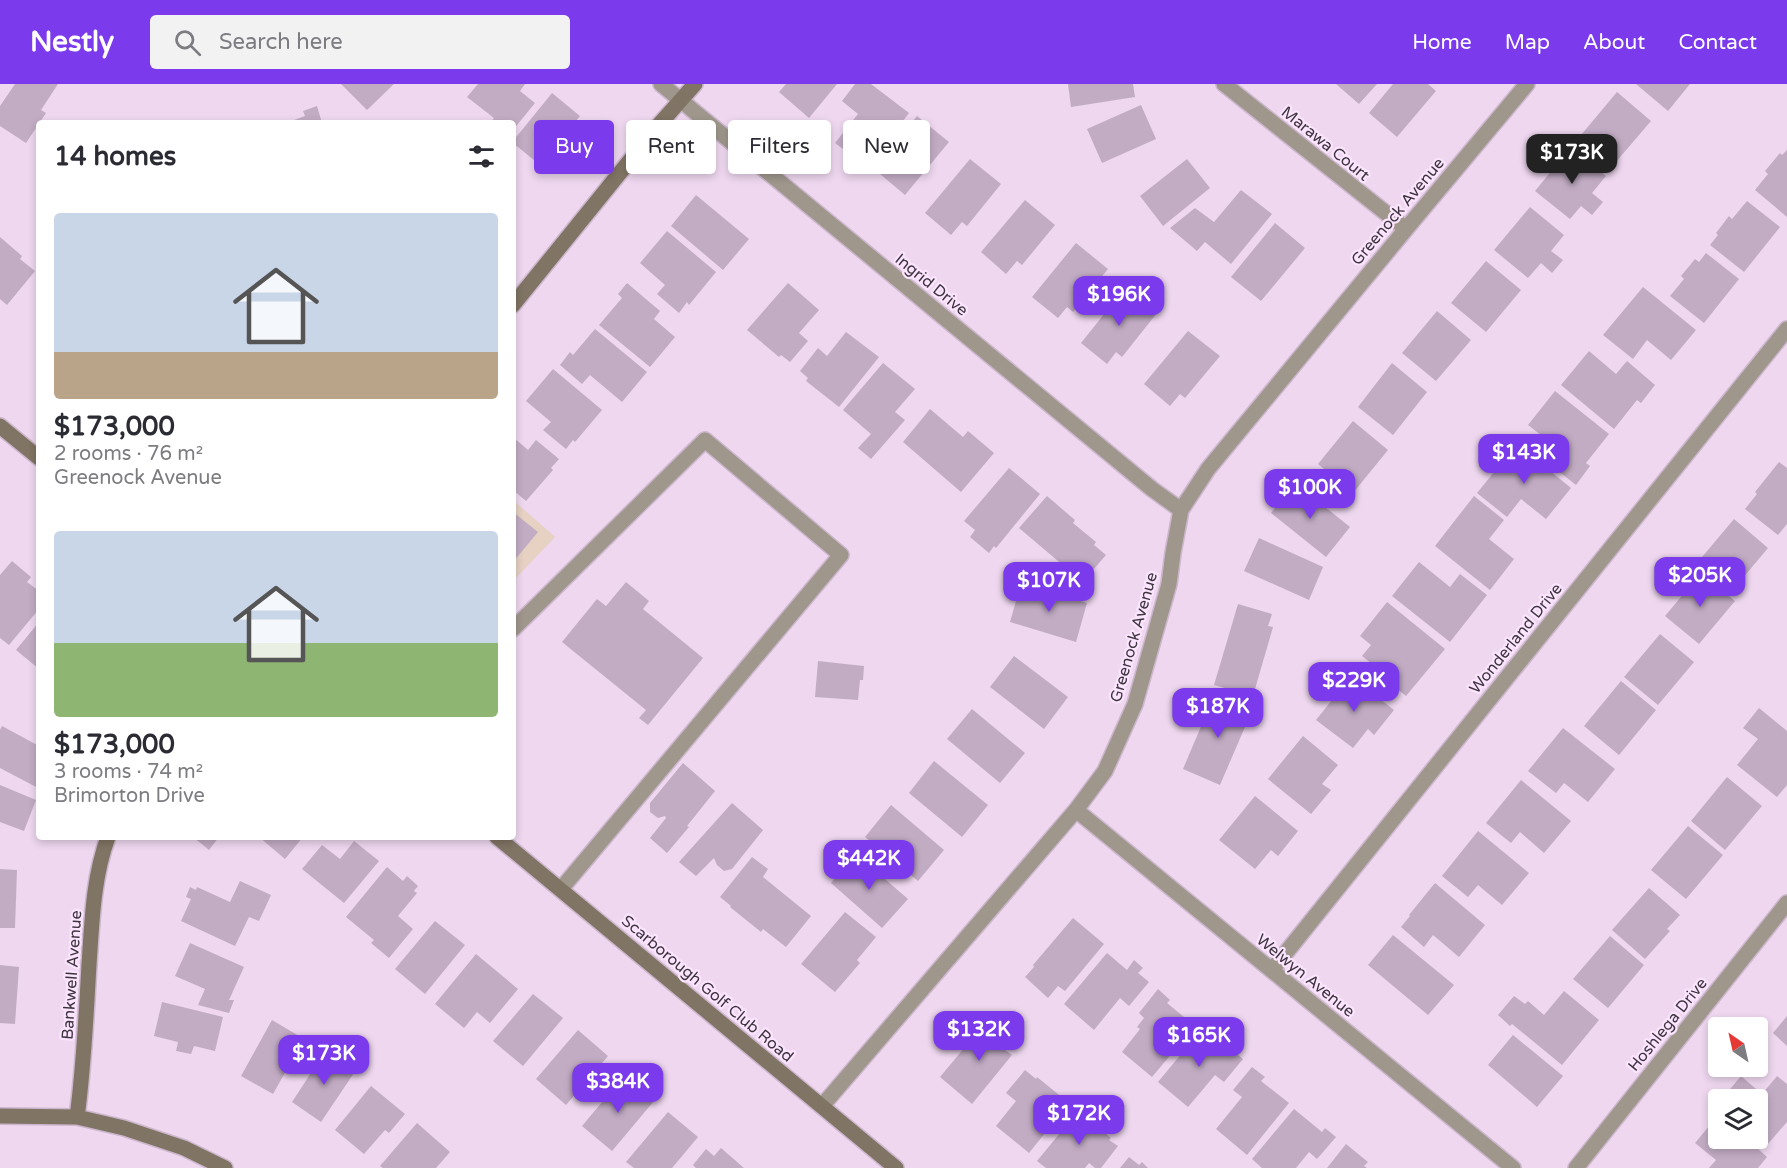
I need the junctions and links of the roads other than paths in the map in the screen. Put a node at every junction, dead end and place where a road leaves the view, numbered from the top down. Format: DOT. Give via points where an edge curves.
graph roads {
  1 [pos="661,84"];
  2 [pos="695,84"];
  3 [pos="1224,84"];
  4 [pos="1527,84"];
  5 [pos="681,101"];
  6 [pos="1406,228"];
  7 [pos="516,301"];
  8 [pos="1787,329"];
  9 [pos="0,426"];
  10 [pos="36,456"];
  11 [pos="1181,510"];
  12 [pos="516,626"];
  13 [pos="1076,810"];
  14 [pos="107,840"];
  15 [pos="501,840"];
  16 [pos="561,889"];
  17 [pos="1787,903"];
  18 [pos="1272,970"];
  19 [pos="822,1106"];
  20 [pos="0,1116"];
  21 [pos="77,1117"];
  22 [pos="225,1168"];
  23 [pos="896,1168"];
  24 [pos="1513,1168"];
  25 [pos="1576,1168"];
  1 -- 5 [label="street, Ingrid Drive"];
  2 -- 5 [label="street"];
  3 -- 6 [label="street, Marawa Court"];
  4 -- 6 [label="street, Greenock Avenue"];
  5 -- 7 [label="street"];
  5 -- 11 [label="street, Ingrid Drive"];
  6 -- 11 [label="street, Greenock Avenue" via="1208,469"];
  8 -- 18 [label="street, Wonderland Drive"];
  9 -- 10 [label="street"];
  11 -- 13 [label="street, Greenock Avenue" via="1169,584 1135,704 1105,771"];
  12 -- 16 [label="street" via="705,440 841,555"];
  13 -- 18 [label="street, Welwyn Avenue"];
  13 -- 19 [label="street, Greenock Avenue"];
  14 -- 21 [label="street, Bankwell Avenue" via="99,861 92,917"];
  15 -- 16 [label="street, Scarborough Golf Club Road"];
  16 -- 19 [label="street, Scarborough Golf Club Road"];
  17 -- 25 [label="street, Hoshlega Drive"];
  18 -- 24 [label="street, Welwyn Avenue"];
  19 -- 23 [label="street, Scarborough Golf Club Road"];
  20 -- 21 [label="street"];
  21 -- 22 [label="street" via="184,1148"];
}
